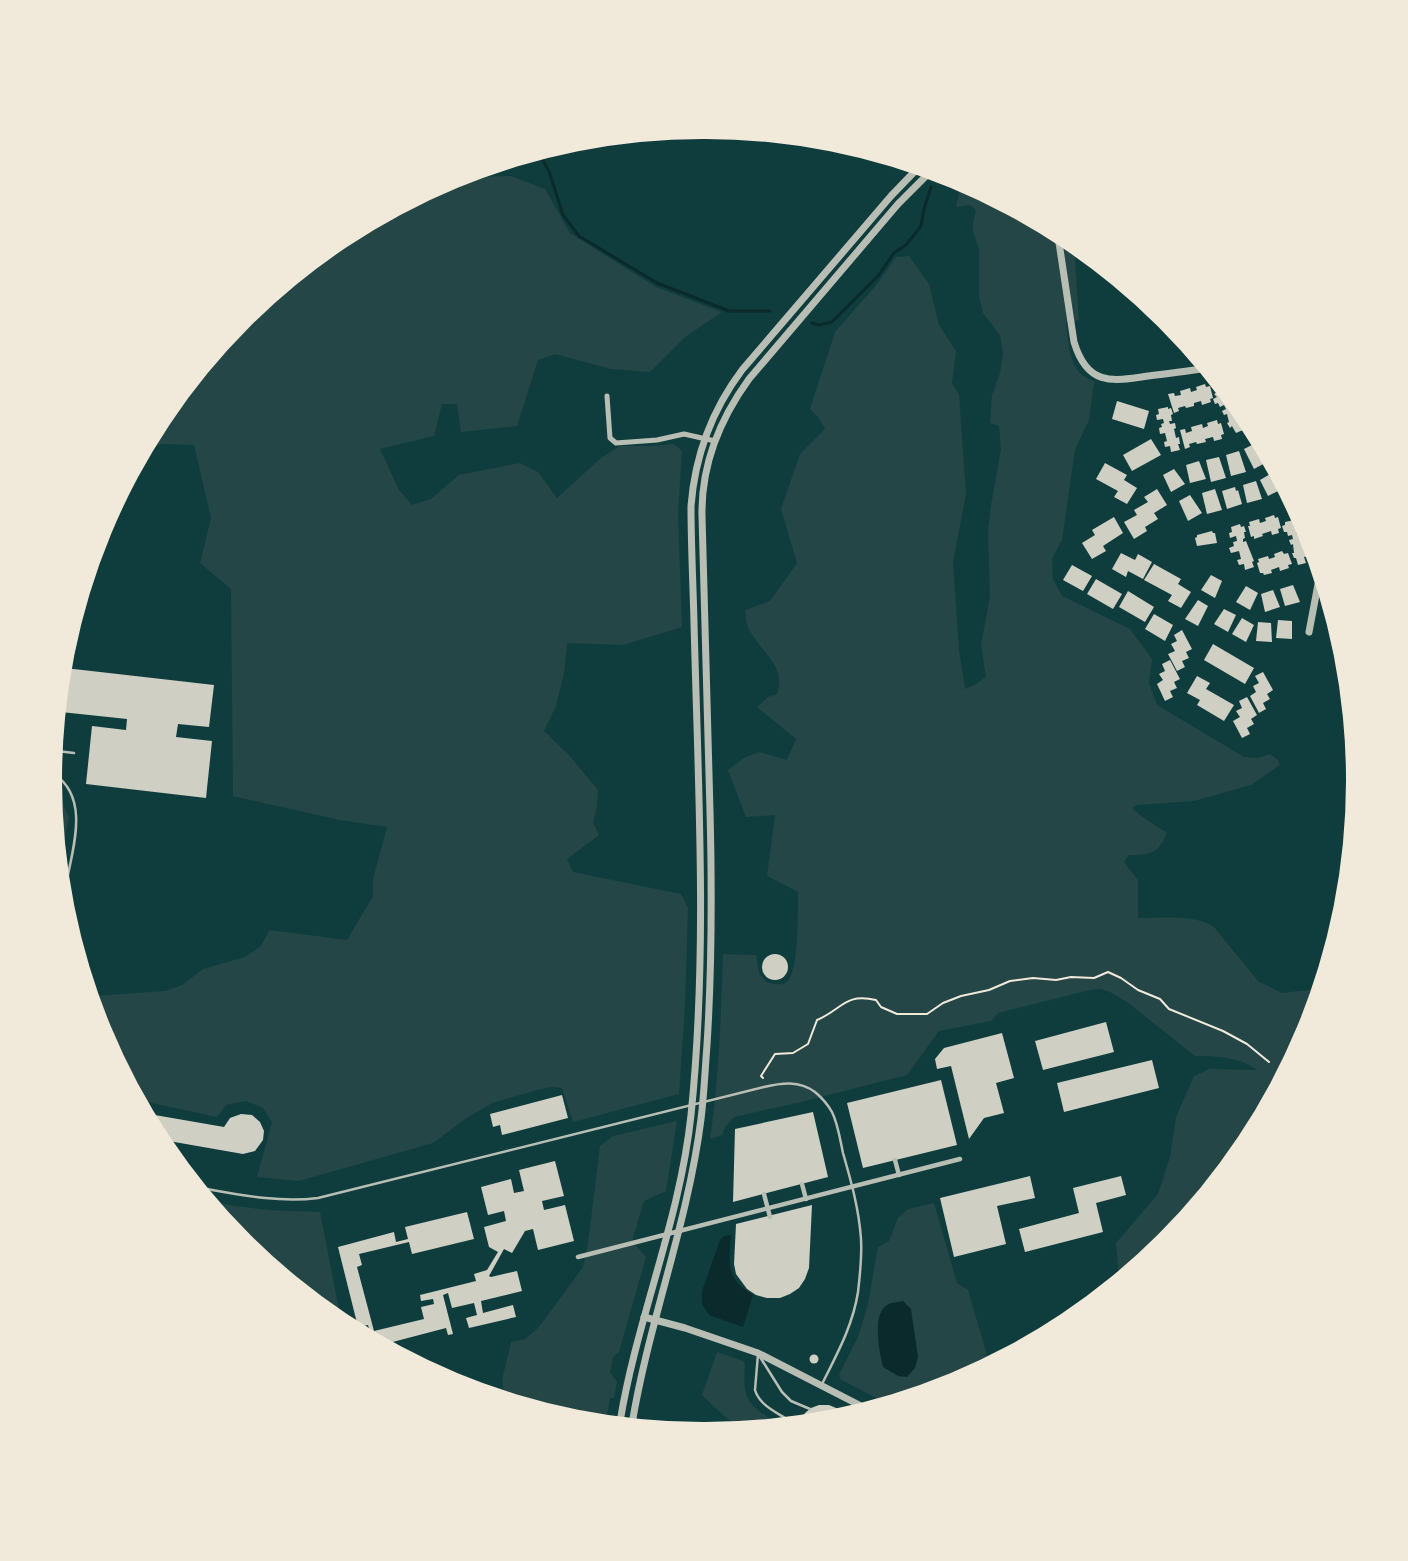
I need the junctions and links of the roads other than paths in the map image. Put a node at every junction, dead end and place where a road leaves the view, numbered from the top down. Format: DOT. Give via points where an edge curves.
graph roads {
  1 [pos="912,174"];
  2 [pos="924,178"];
  3 [pos="1060,247"];
  4 [pos="1196,370"];
  5 [pos="607,396"];
  6 [pos="704,437"];
  7 [pos="715,441"];
  8 [pos="1317,591"];
  9 [pos="1309,632"];
  10 [pos="63,752"];
  11 [pos="74,754"];
  12 [pos="62,780"];
  13 [pos="69,867"];
  14 [pos="895,1160"];
  15 [pos="960,1160"];
  16 [pos="899,1175"];
  17 [pos="802,1184"];
  18 [pos="211,1189"];
  19 [pos="764,1194"];
  20 [pos="806,1199"];
  21 [pos="768,1208"];
  22 [pos="770,1217"];
  23 [pos="578,1256"];
  24 [pos="644,1317"];
  25 [pos="655,1320"];
  26 [pos="758,1353"];
  27 [pos="822,1385"];
  28 [pos="857,1403"];
  29 [pos="810,1408"];
  30 [pos="621,1417"];
  31 [pos="784,1417"];
  32 [pos="633,1418"];
  1 -- 6 [label="street" via="742,370 722,399"];
  2 -- 7 [label="street" via="898,204 749,379 728,410"];
  3 -- 4 [label="street" via="1074,342 1086,368 1102,378 1118,380"];
  5 -- 6 [label="street" via="610,438 616,443 684,434"];
  6 -- 7 [label="street"];
  6 -- 24 [label="street" via="695,471 691,506 701,896 693,1085 680,1180"];
  7 -- 25 [label="street" via="706,471 702,505 712,895 712,951 702,1116 691,1181"];
  8 -- 9 [label="street"];
  10 -- 11 [label="lane"];
  12 -- 13 [label="lane" via="69,788 77,813"];
  14 -- 16 [label="street"];
  15 -- 16 [label="street"];
  16 -- 20 [label="street"];
  17 -- 20 [label="street"];
  18 -- 27 [label="lane" via="271,1200 318,1198 764,1086 797,1084 814,1091 832,1113 857,1207 861,1241 858,1293 846,1336"];
  19 -- 21 [label="street"];
  20 -- 21 [label="street"];
  21 -- 22 [label="street"];
  21 -- 23 [label="street"];
  24 -- 25 [label="street"];
  24 -- 30 [label="street"];
  25 -- 26 [label="street"];
  25 -- 32 [label="street" via="642,1366"];
  26 -- 27 [label="street"];
  26 -- 29 [label="lane" via="782,1392 791,1401"];
  26 -- 31 [label="lane" via="757,1395"];
  27 -- 28 [label="street"];
}
